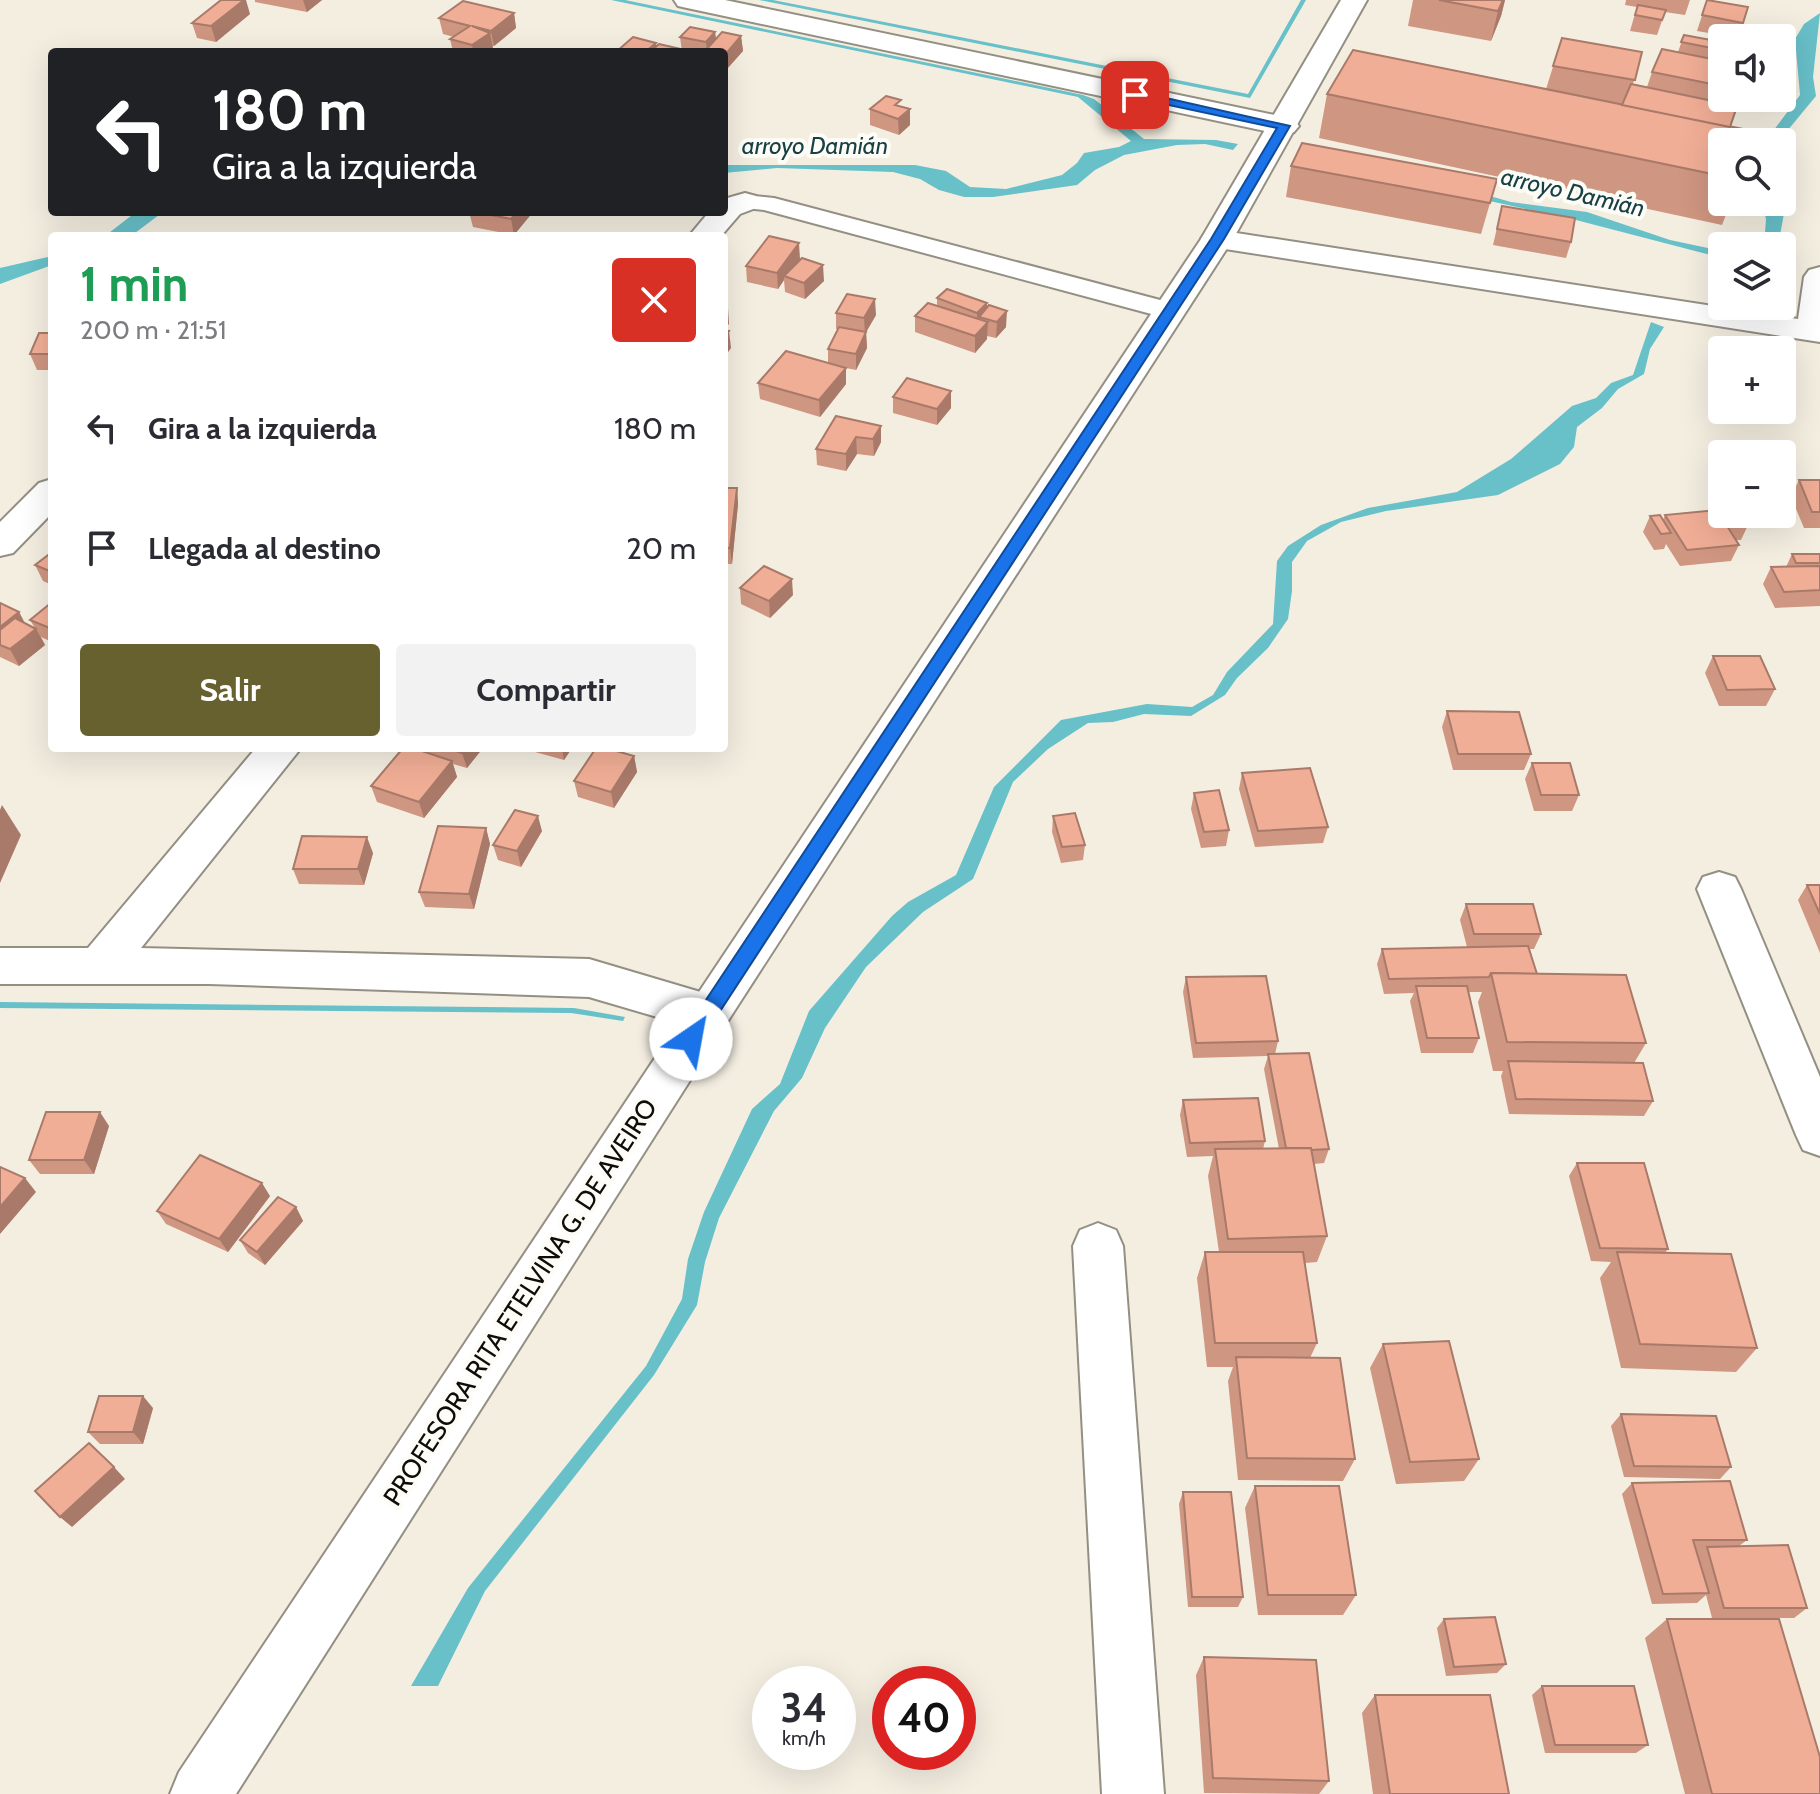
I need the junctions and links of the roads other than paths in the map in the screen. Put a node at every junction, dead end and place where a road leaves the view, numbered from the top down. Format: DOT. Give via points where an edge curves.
graph roads {
  1 [pos="687,0"];
  2 [pos="1354,0"];
  3 [pos="1274,143"];
  4 [pos="745,202"];
  5 [pos="728,208"];
  6 [pos="722,216"];
  7 [pos="708,232"];
  8 [pos="1217,239"];
  9 [pos="1820,277"];
  10 [pos="1170,311"];
  11 [pos="1816,332"];
  12 [pos="48,495"];
  13 [pos="0,544"];
  14 [pos="277,752"];
  15 [pos="1719,889"];
  16 [pos="0,966"];
  17 [pos="99,966"];
  18 [pos="708,1013"];
  19 [pos="1820,1135"];
  20 [pos="1098,1246"];
  21 [pos="201,1794"];
  22 [pos="1133,1794"];
  1 -- 3 [label="street"];
  2 -- 3 [label="street, PROFESORA RITA ETELVINA G. DE AVEIRO"];
  3 -- 8 [label="street, PROFESORA RITA ETELVINA G. DE AVEIRO"];
  4 -- 5 [label="street"];
  4 -- 10 [label="lane"];
  6 -- 7 [label="street"];
  8 -- 10 [label="street, PROFESORA RITA ETELVINA G. DE AVEIRO"];
  8 -- 11 [label="street"];
  9 -- 11 [label="street"];
  10 -- 18 [label="street, PROFESORA RITA ETELVINA G. DE AVEIRO"];
  12 -- 13 [label="street"];
  14 -- 17 [label="street"];
  15 -- 19 [label="street"];
  16 -- 17 [label="street"];
  17 -- 18 [label="street" via="589,978"];
  18 -- 21 [label="street, PROFESORA RITA ETELVINA G. DE AVEIRO"];
  20 -- 22 [label="street"];
}
